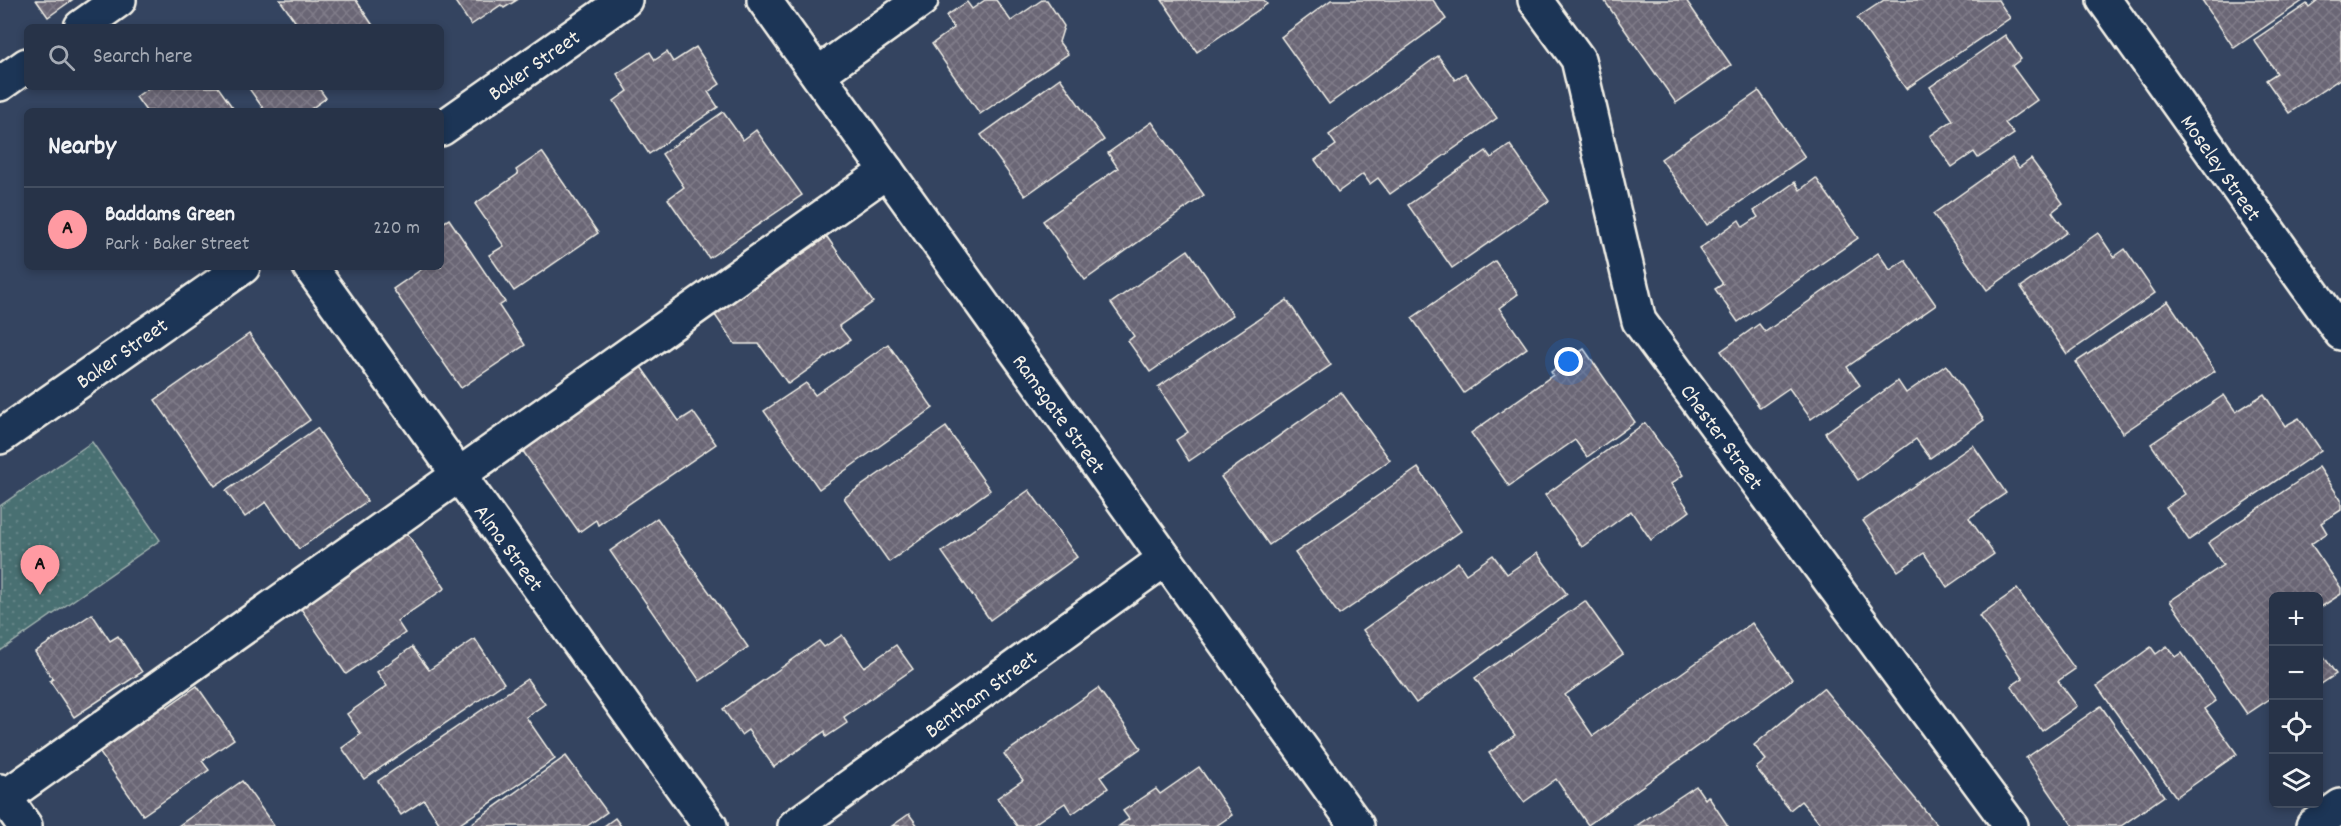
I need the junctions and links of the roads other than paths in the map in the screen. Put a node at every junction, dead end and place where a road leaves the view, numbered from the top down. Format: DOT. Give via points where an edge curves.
graph roads {
  1 [pos="119,0"];
  2 [pos="625,0"];
  3 [pos="764,0"];
  4 [pos="921,0"];
  5 [pos="1535,0"];
  6 [pos="2104,0"];
  7 [pos="85,24"];
  8 [pos="24,67"];
  9 [pos="818,74"];
  10 [pos="0,84"];
  11 [pos="444,127"];
  12 [pos="887,171"];
  13 [pos="239,270"];
  14 [pos="312,270"];
  15 [pos="2341,333"];
  16 [pos="0,437"];
  17 [pos="458,474"];
  18 [pos="1165,559"];
  19 [pos="2,794"];
  20 [pos="2341,806"];
  21 [pos="25,826"];
  22 [pos="710,826"];
  23 [pos="795,826"];
  24 [pos="1357,826"];
  25 [pos="2011,826"];
  26 [pos="2313,826"];
  1 -- 7 [label="street"];
  2 -- 11 [label="street, Baker Street"];
  3 -- 9 [label="street, Ramsgate Street"];
  4 -- 9 [label="street"];
  5 -- 25 [label="street, Chester Street" via="1578,59 1639,321"];
  6 -- 15 [label="street, Moseley Street"];
  8 -- 10 [label="street"];
  9 -- 12 [label="street, Ramsgate Street"];
  12 -- 17 [label="street"];
  12 -- 18 [label="street, Ramsgate Street"];
  13 -- 16 [label="street, Baker Street"];
  14 -- 17 [label="street, Alma Street"];
  17 -- 19 [label="street"];
  17 -- 22 [label="street, Alma Street"];
  18 -- 23 [label="street, Bentham Street"];
  18 -- 24 [label="street, Ramsgate Street"];
  19 -- 21 [label="street"];
  20 -- 26 [label="street"];
}
